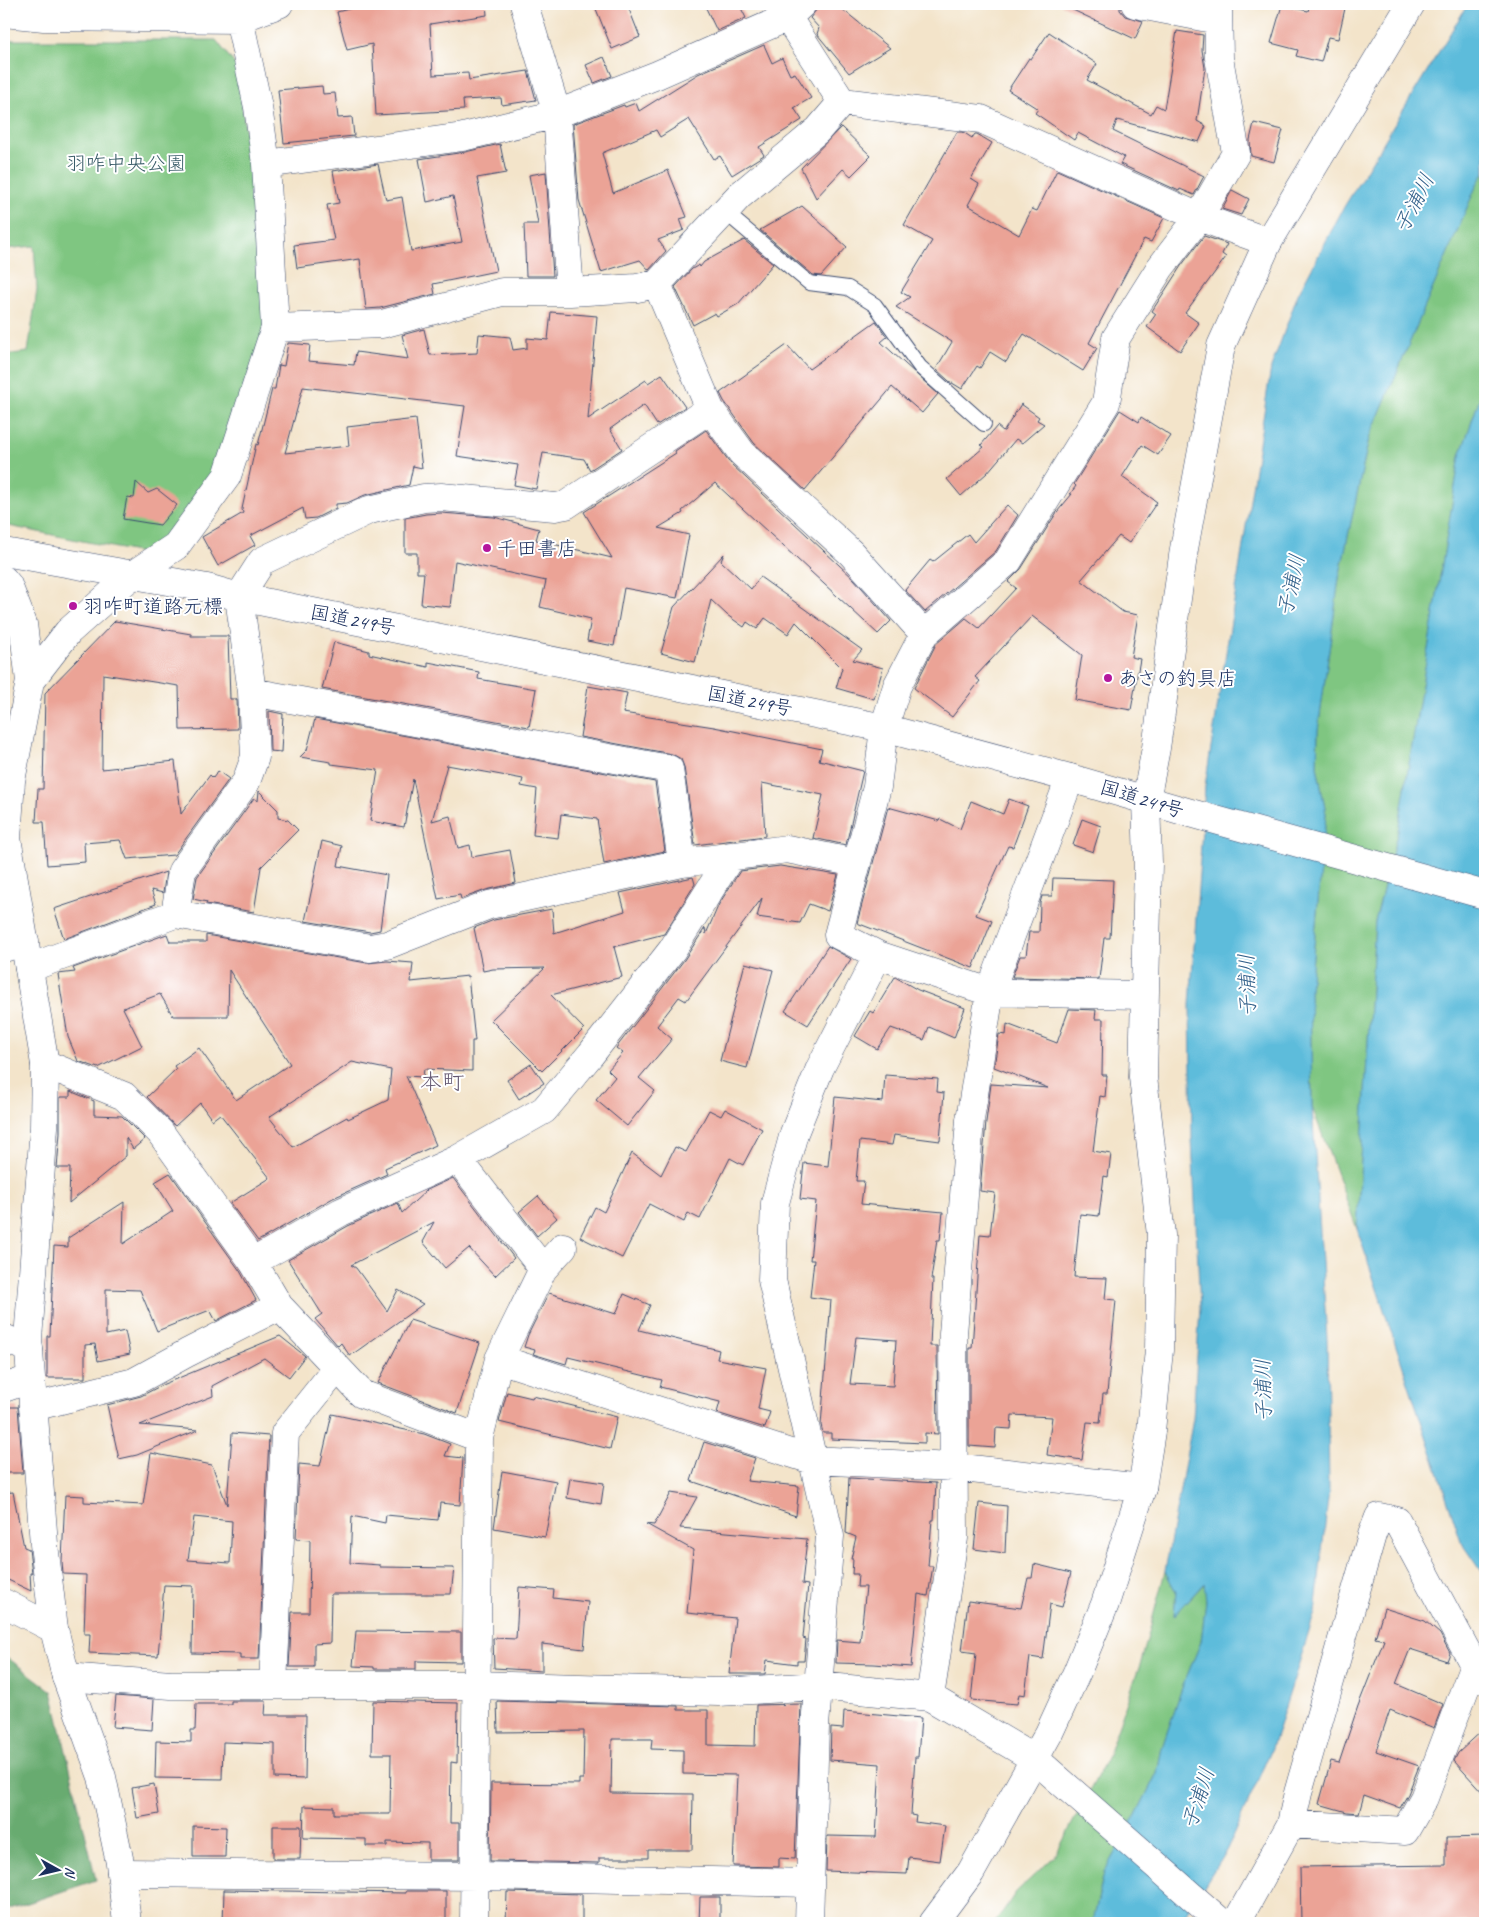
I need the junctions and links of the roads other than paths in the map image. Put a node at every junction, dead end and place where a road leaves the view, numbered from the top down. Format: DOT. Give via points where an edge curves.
graph roads {
  1 [pos="279,4"];
  2 [pos="524,4"];
  3 [pos="1135,4"];
  4 [pos="1411,4"];
  5 [pos="790,8"];
  6 [pos="44,10"];
  7 [pos="238,11"];
  8 [pos="1218,12"];
  9 [pos="4,13"];
  10 [pos="842,102"];
  11 [pos="557,114"];
  12 [pos="266,164"];
  13 [pos="725,212"];
  14 [pos="1199,217"];
  15 [pos="1268,242"];
  16 [pos="657,284"];
  17 [pos="570,292"];
  18 [pos="275,328"];
  19 [pos="710,409"];
  20 [pos="984,424"];
  21 [pos="4,552"];
  22 [pos="131,576"];
  23 [pos="4,580"];
  24 [pos="239,597"];
  25 [pos="924,634"];
  26 [pos="30,681"];
  27 [pos="252,692"];
  28 [pos="12,727"];
  29 [pos="884,728"];
  30 [pos="1070,778"];
  31 [pos="1146,800"];
  32 [pos="731,856"];
  33 [pos="682,863"];
  34 [pos="856,864"];
  35 [pos="1485,895"];
  36 [pos="175,914"];
  37 [pos="14,944"];
  38 [pos="878,955"];
  39 [pos="29,968"];
  40 [pos="990,992"];
  41 [pos="1143,996"];
  42 [pos="45,1064"];
  43 [pos="458,1159"];
  44 [pos="563,1247"];
  45 [pos="252,1262"];
  46 [pos="543,1269"];
  47 [pos="279,1306"];
  48 [pos="4,1338"];
  49 [pos="29,1348"];
  50 [pos="499,1359"];
  51 [pos="337,1368"];
  52 [pos="30,1379"];
  53 [pos="4,1388"];
  54 [pos="33,1407"];
  55 [pos="479,1438"];
  56 [pos="812,1460"];
  57 [pos="954,1467"];
  58 [pos="1142,1488"];
  59 [pos="4,1603"];
  60 [pos="54,1630"];
  61 [pos="1480,1672"];
  62 [pos="66,1677"];
  63 [pos="273,1685"];
  64 [pos="476,1685"];
  65 [pos="819,1686"];
  66 [pos="930,1697"];
  67 [pos="1043,1765"];
  68 [pos="1291,1824"];
  69 [pos="121,1873"];
  70 [pos="476,1876"];
  71 [pos="810,1884"];
  72 [pos="1225,1921"];
  73 [pos="127,1923"];
  74 [pos="474,1923"];
  75 [pos="809,1923"];
  76 [pos="933,1923"];
  1 -- 7 [label="main road"];
  2 -- 11 [label="main road"];
  3 -- 8 [label="main road"];
  4 -- 15 [label="main road"];
  5 -- 10 [label="main road"];
  5 -- 11 [label="main road" via="657,75"];
  6 -- 7 [label="main road"];
  6 -- 9 [label="main road"];
  7 -- 12 [label="main road"];
  8 -- 14 [label="main road" via="1219,58 1236,153"];
  10 -- 13 [label="main road" via="818,130 739,196"];
  10 -- 14 [label="main road" via="981,119"];
  11 -- 12 [label="main road" via="463,137"];
  11 -- 17 [label="main road"];
  12 -- 18 [label="main road"];
  13 -- 16 [label="main road"];
  13 -- 20 [label="lane" via="809,283 848,288 875,305 920,366"];
  14 -- 15 [label="main road"];
  14 -- 25 [label="main road" via="1160,268 1116,338 1106,403 1008,560"];
  15 -- 31 [label="main road" via="1221,346 1184,549"];
  16 -- 17 [label="main road"];
  16 -- 19 [label="main road"];
  17 -- 18 [label="main road" via="502,292 382,324"];
  18 -- 22 [label="main road" via="227,476 176,546"];
  19 -- 24 [label="main road" via="566,505 555,507 441,497 369,510 262,561"];
  19 -- 25 [label="main road" via="742,453 851,553"];
  21 -- 22 [label="main road, 国道249号"];
  22 -- 24 [label="main road, 国道249号" via="207,588"];
  22 -- 26 [label="main road" via="68,632"];
  23 -- 26 [label="main road" via="23,624"];
  24 -- 27 [label="main road"];
  24 -- 29 [label="main road, 国道249号"];
  25 -- 29 [label="main road" via="897,686"];
  26 -- 28 [label="main road"];
  27 -- 33 [label="main road" via="669,769"];
  27 -- 36 [label="main road" via="254,757 249,774 182,871"];
  28 -- 37 [label="main road" via="7,838"];
  29 -- 30 [label="main road, 国道249号"];
  29 -- 34 [label="main road" via="877,787"];
  30 -- 31 [label="main road, 国道249号"];
  30 -- 40 [label="main road"];
  31 -- 35 [label="main road, 国道249号"];
  31 -- 41 [label="main road" via="1148,863"];
  32 -- 33 [label="main road"];
  32 -- 34 [label="main road" via="787,849"];
  32 -- 43 [label="main road" via="672,950 544,1110"];
  33 -- 36 [label="main road" via="489,904 388,945 370,948"];
  34 -- 38 [label="main road" via="838,935"];
  36 -- 39 [label="main road"];
  37 -- 39 [label="main road"];
  38 -- 40 [label="main road"];
  38 -- 56 [label="main road" via="820,1068 794,1133 775,1203 772,1280"];
  39 -- 42 [label="main road"];
  40 -- 41 [label="main road"];
  40 -- 57 [label="main road" via="970,1120 953,1334"];
  41 -- 58 [label="main road" via="1143,1077 1161,1235 1159,1350"];
  42 -- 45 [label="main road" via="124,1096 160,1132"];
  42 -- 49 [label="main road" via="44,1127"];
  43 -- 45 [label="main road" via="341,1212"];
  43 -- 46 [label="main road"];
  44 -- 46 [label="main road"];
  45 -- 47 [label="main road"];
  46 -- 50 [label="main road"];
  47 -- 51 [label="main road"];
  47 -- 54 [label="main road" via="134,1382"];
  48 -- 49 [label="main road"];
  49 -- 52 [label="main road"];
  50 -- 55 [label="main road"];
  50 -- 56 [label="main road"];
  51 -- 55 [label="main road" via="362,1394"];
  51 -- 63 [label="main road" via="285,1433"];
  52 -- 53 [label="main road"];
  52 -- 54 [label="main road"];
  54 -- 60 [label="main road"];
  55 -- 64 [label="main road"];
  56 -- 57 [label="main road"];
  56 -- 65 [label="main road" via="830,1536"];
  57 -- 58 [label="main road"];
  57 -- 66 [label="main road" via="954,1538"];
  58 -- 67 [label="main road" via="1105,1604"];
  59 -- 60 [label="main road"];
  60 -- 62 [label="main road"];
  61 -- 68 [label="main road" via="1424,1798 1405,1831"];
  61 -- 68 [label="main road" via="1397,1521 1379,1517"];
  62 -- 63 [label="main road" via="171,1685"];
  62 -- 69 [label="main road" via="102,1777"];
  63 -- 64 [label="main road"];
  64 -- 65 [label="main road" via="718,1692"];
  64 -- 70 [label="main road"];
  65 -- 66 [label="main road"];
  65 -- 71 [label="main road"];
  66 -- 67 [label="main road"];
  67 -- 72 [label="main road"];
  67 -- 76 [label="main road"];
  68 -- 72 [label="main road"];
  69 -- 70 [label="main road"];
  69 -- 73 [label="main road"];
  70 -- 71 [label="main road"];
  70 -- 74 [label="main road"];
  71 -- 75 [label="main road"];
}
